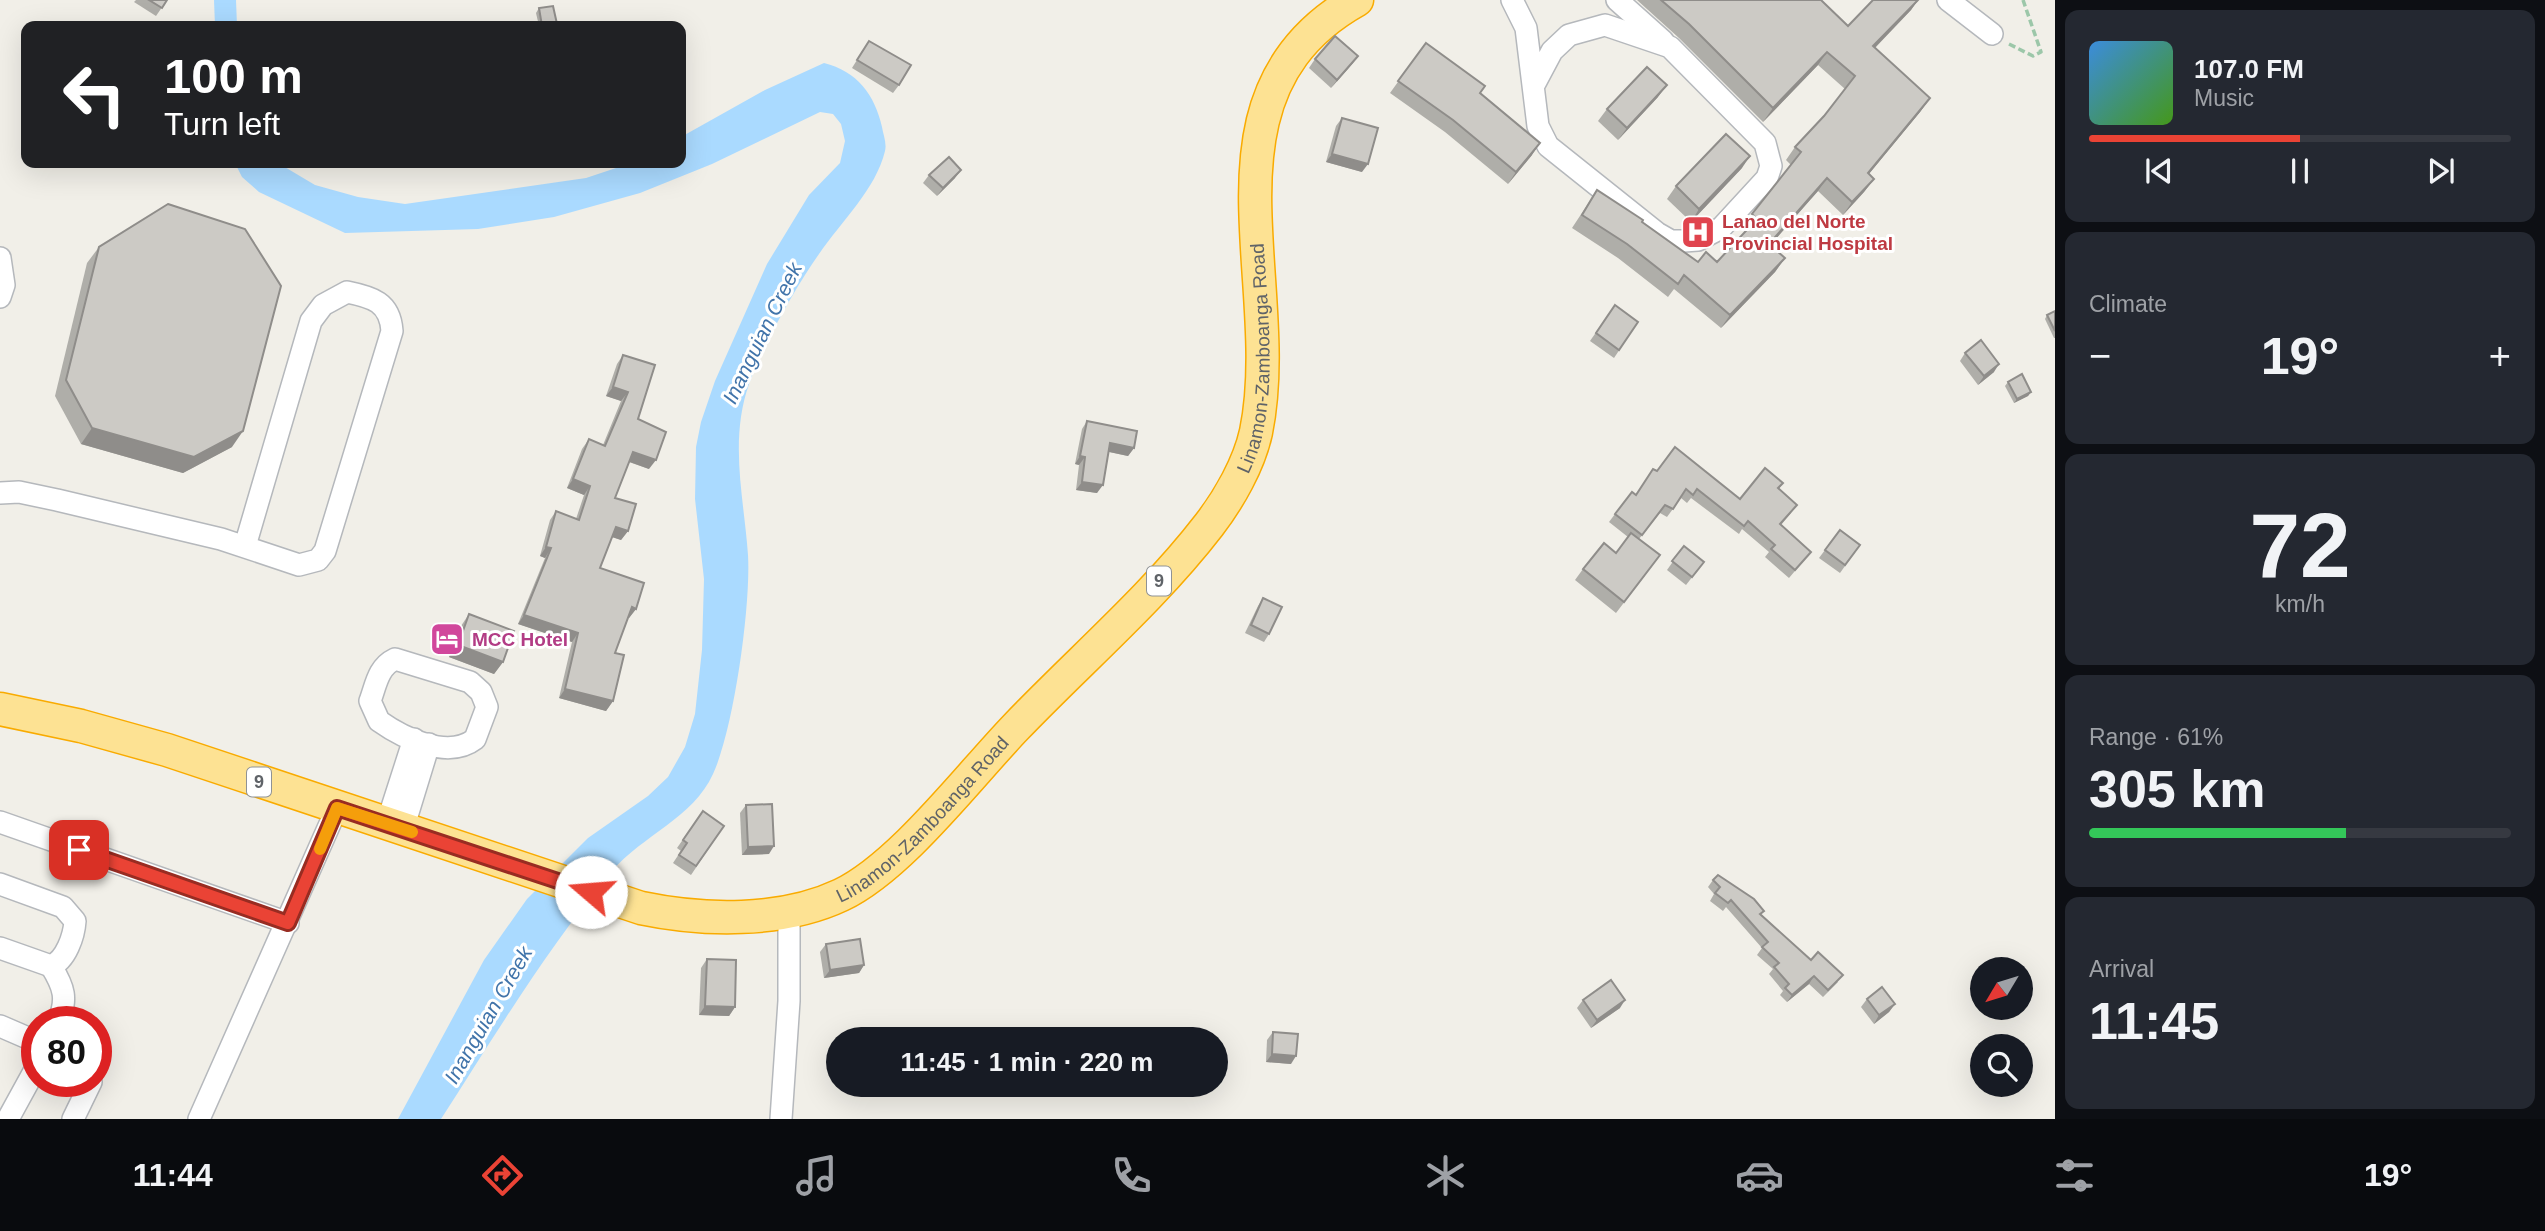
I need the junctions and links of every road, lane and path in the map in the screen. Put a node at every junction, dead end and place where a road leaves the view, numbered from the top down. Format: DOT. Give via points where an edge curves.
graph roads {
  1 [pos="1357,0"];
  2 [pos="1512,0"];
  3 [pos="1617,0"];
  4 [pos="1948,0"];
  5 [pos="2023,0"];
  6 [pos="1992,34"];
  7 [pos="1670,47"];
  8 [pos="1535,83"];
  9 [pos="0,258"];
  10 [pos="0,297"];
  11 [pos="0,493"];
  12 [pos="245,546"];
  13 [pos="0,709"];
  14 [pos="421,742"];
  15 [pos="337,808"];
  16 [pos="0,824"];
  17 [pos="395,826"];
  18 [pos="0,884"];
  19 [pos="789,910"];
  20 [pos="288,923"];
  21 [pos="0,948"];
  22 [pos="51,966"];
  23 [pos="65,1006"];
  24 [pos="0,1026"];
  25 [pos="21,1035"];
  26 [pos="21,1095"];
  27 [pos="84,1097"];
  28 [pos="8,1119"];
  29 [pos="73,1119"];
  30 [pos="199,1119"];
  31 [pos="780,1119"];
  1 -- 19 [label="highway, Linamon-Zamboanga Road / 9" via="1309,34 1285,61 1266,104 1256,176 1262,362 1256,433 1217,513 1138,605 906,844 856,887 816,905"];
  2 -- 8 [label="street" via="1526,28"];
  3 -- 7 [label="street"];
  4 -- 6 [label="street"];
  5 -- 6 [label="path" via="2041,52 2033,56"];
  7 -- 8 [label="street" via="1605,25 1593,28 1569,35 1552,51"];
  7 -- 8 [label="street" via="1757,133 1769,153 1767,178 1721,228 1698,240 1671,241 1657,233 1548,146 1538,127"];
  9 -- 10 [label="street" via="4,285"];
  11 -- 12 [label="street" via="57,500"];
  12 -- 12 [label="street" via="299,565 318,560 325,551 392,331 388,312 380,302 347,292 323,304 311,321"];
  13 -- 15 [label="highway, Linamon-Zamboanga Road / 9" via="167,750"];
  14 -- 14 [label="street" via="457,748 468,745 475,739 486,701 470,682 395,659 385,663 380,672 370,701 372,710 390,728"];
  14 -- 17 [label="street"];
  15 -- 17 [label="highway, Linamon-Zamboanga Road / 9"];
  15 -- 20 [label="street"];
  16 -- 20 [label="street"];
  17 -- 19 [label="highway, Linamon-Zamboanga Road / 9" via="641,908 706,917"];
  18 -- 22 [label="street" via="70,912 74,930 63,957"];
  19 -- 31 [label="street" via="789,1001"];
  20 -- 30 [label="street"];
  21 -- 22 [label="street"];
  22 -- 23 [label="street" via="65,995"];
  24 -- 25 [label="street"];
  26 -- 28 [label="street"];
  27 -- 29 [label="street"];
}
